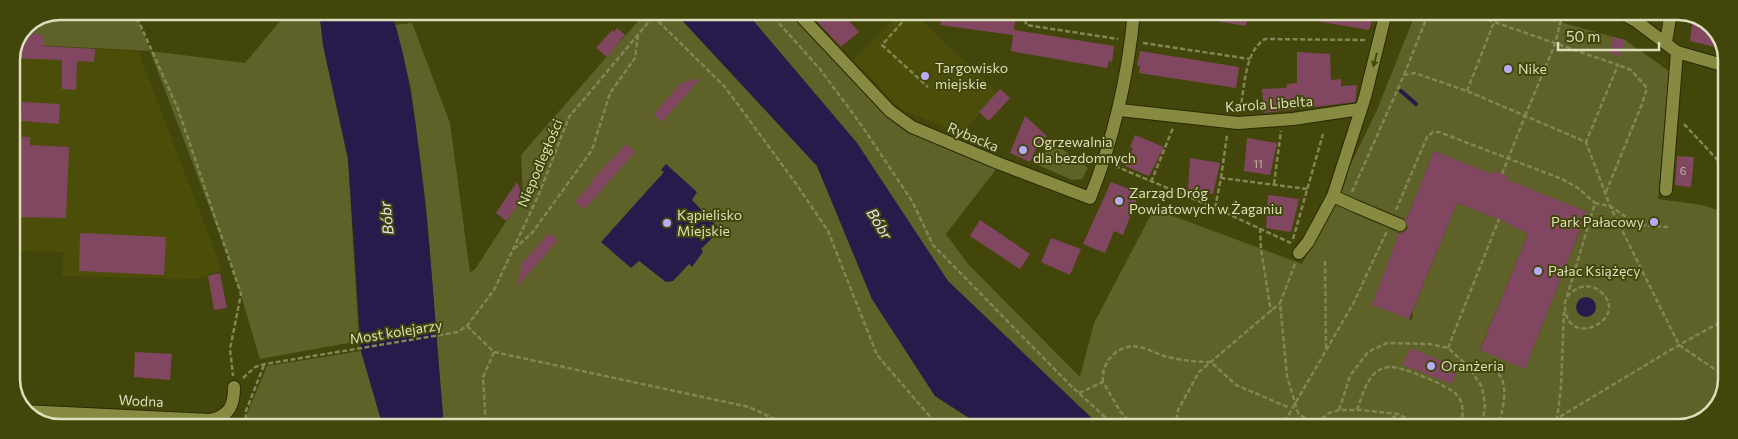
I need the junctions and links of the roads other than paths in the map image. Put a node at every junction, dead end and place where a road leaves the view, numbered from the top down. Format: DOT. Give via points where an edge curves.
graph roads {
  1 [pos="805,20"];
  2 [pos="1133,20"];
  3 [pos="1384,20"];
  4 [pos="1632,20"];
  5 [pos="1670,20"];
  6 [pos="1666,42"];
  7 [pos="1677,52"];
  8 [pos="1718,64"];
  9 [pos="1360,109"];
  10 [pos="1120,110"];
  11 [pos="1666,190"];
  12 [pos="1333,196"];
  13 [pos="1394,227"];
  14 [pos="1299,253"];
  15 [pos="234,387"];
  16 [pos="37,412"];
  17 [pos="189,419"];
  18 [pos="212,419"];
  1 -- 10 [label="street, Rybacka" via="890,111 912,127 998,164 1090,198"];
  2 -- 10 [label="street"];
  3 -- 9 [label="street, one-way"];
  4 -- 6 [label="street"];
  5 -- 6 [label="street"];
  6 -- 7 [label="street"];
  7 -- 8 [label="street"];
  7 -- 11 [label="street"];
  9 -- 10 [label="street, Karola Libelta" via="1293,119 1233,123"];
  9 -- 12 [label="street"];
  12 -- 13 [label="street, bridge"];
  12 -- 14 [label="street"];
  15 -- 18 [label="street, Wodna" via="233,405 229,411"];
  16 -- 17 [label="street, Wodna"];
}
